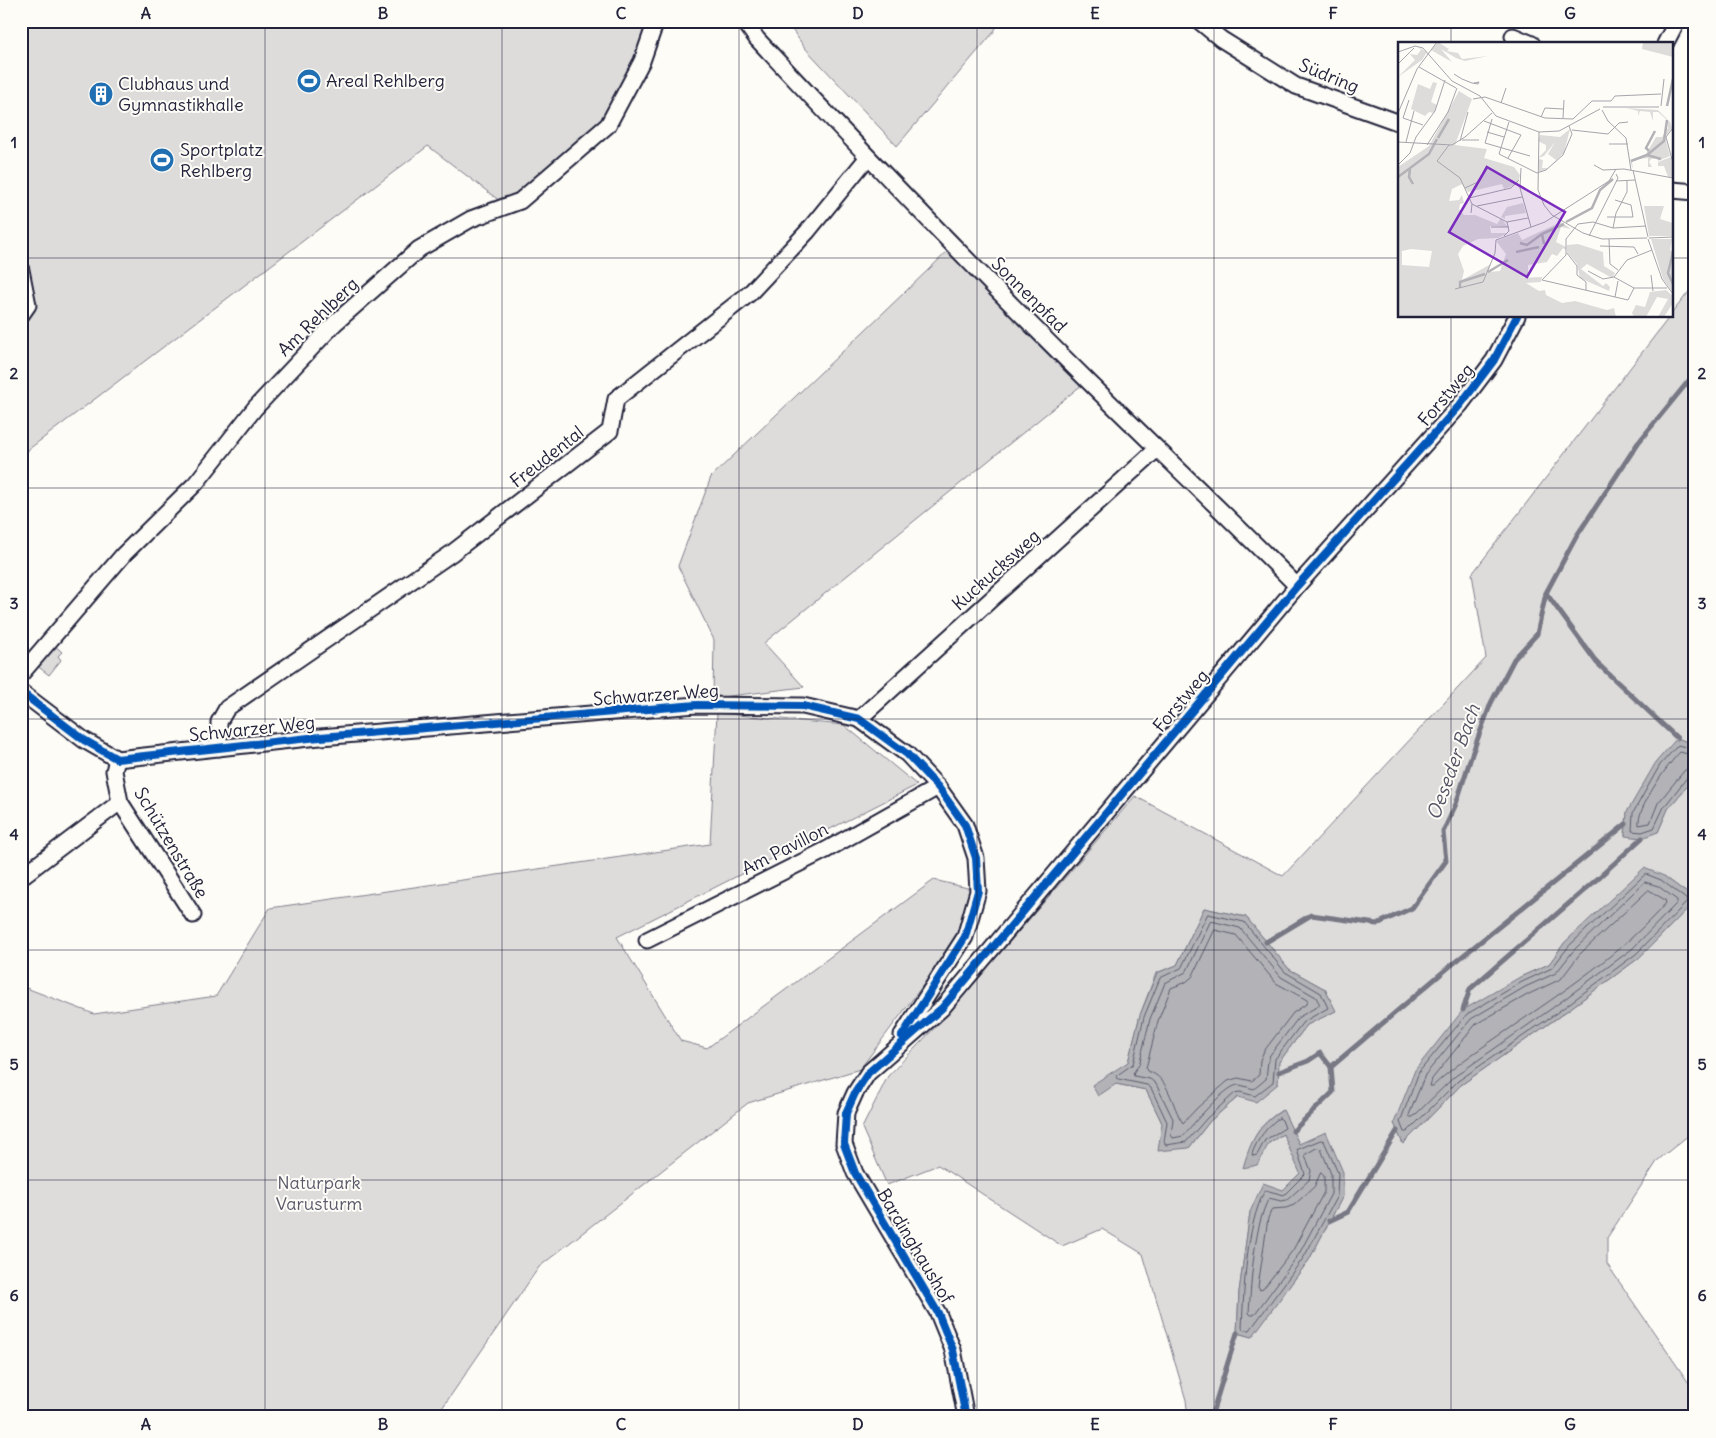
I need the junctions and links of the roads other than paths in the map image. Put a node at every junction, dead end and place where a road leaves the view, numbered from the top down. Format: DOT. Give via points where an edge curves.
graph roads {
  1 [pos="656,21"];
  2 [pos="744,21"];
  3 [pos="1199,21"];
  4 [pos="1676,21"];
  5 [pos="1512,36"];
  6 [pos="1527,42"];
  7 [pos="1665,42"];
  8 [pos="1398,122"];
  9 [pos="868,157"];
  10 [pos="1674,190"];
  11 [pos="1695,192"];
  12 [pos="21,270"];
  13 [pos="21,315"];
  14 [pos="1516,318"];
  15 [pos="1157,449"];
  16 [pos="1298,586"];
  17 [pos="21,674"];
  18 [pos="21,692"];
  19 [pos="859,719"];
  20 [pos="220,748"];
  21 [pos="117,759"];
  22 [pos="938,787"];
  23 [pos="120,802"];
  24 [pos="21,877"];
  25 [pos="193,915"];
  26 [pos="647,940"];
  27 [pos="894,1049"];
  28 [pos="855,1093"];
  29 [pos="966,1417"];
  1 -- 17 [label="street, Am Rehlberg" via="642,61 608,125 520,200 472,219 419,249 335,323 255,408 196,483 124,554"];
  2 -- 9 [label="street, Sonnenpfad" via="757,39"];
  3 -- 8 [label="street, Südring" via="1296,86"];
  4 -- 7 [label="street"];
  5 -- 6 [label="street"];
  9 -- 15 [label="street, Sonnenpfad"];
  9 -- 20 [label="street, Freudental" via="807,232 750,293 616,399 610,432 452,553 227,708 219,722"];
  10 -- 11 [label="street"];
  12 -- 13 [label="street" via="28,305"];
  14 -- 16 [label="street, Forstweg" via="1494,360 1460,405"];
  15 -- 16 [label="street, Sonnenpfad"];
  15 -- 19 [label="street, Kuckucksweg"];
  16 -- 27 [label="street, Forstweg" via="942,1008"];
  18 -- 21 [label="street" via="84,740"];
  19 -- 20 [label="street, Schwarzer Weg" via="803,706 696,705"];
  19 -- 22 [label="street, Schwarzer Weg" via="907,754"];
  20 -- 21 [label="street, Schwarzer Weg"];
  21 -- 23 [label="street, Schützenstraße" via="114,771"];
  22 -- 26 [label="street, Am Pavillon" via="826,850"];
  22 -- 27 [label="street, Schwarzer Weg" via="965,825 976,858 978,891 965,937"];
  23 -- 24 [label="street"];
  23 -- 25 [label="street, Schützenstraße"];
  27 -- 28 [label="street, Forstweg" via="868,1073"];
  28 -- 29 [label="street, Bardinghaushof" via="846,1112 844,1144 855,1173 938,1313 953,1350"];
}
